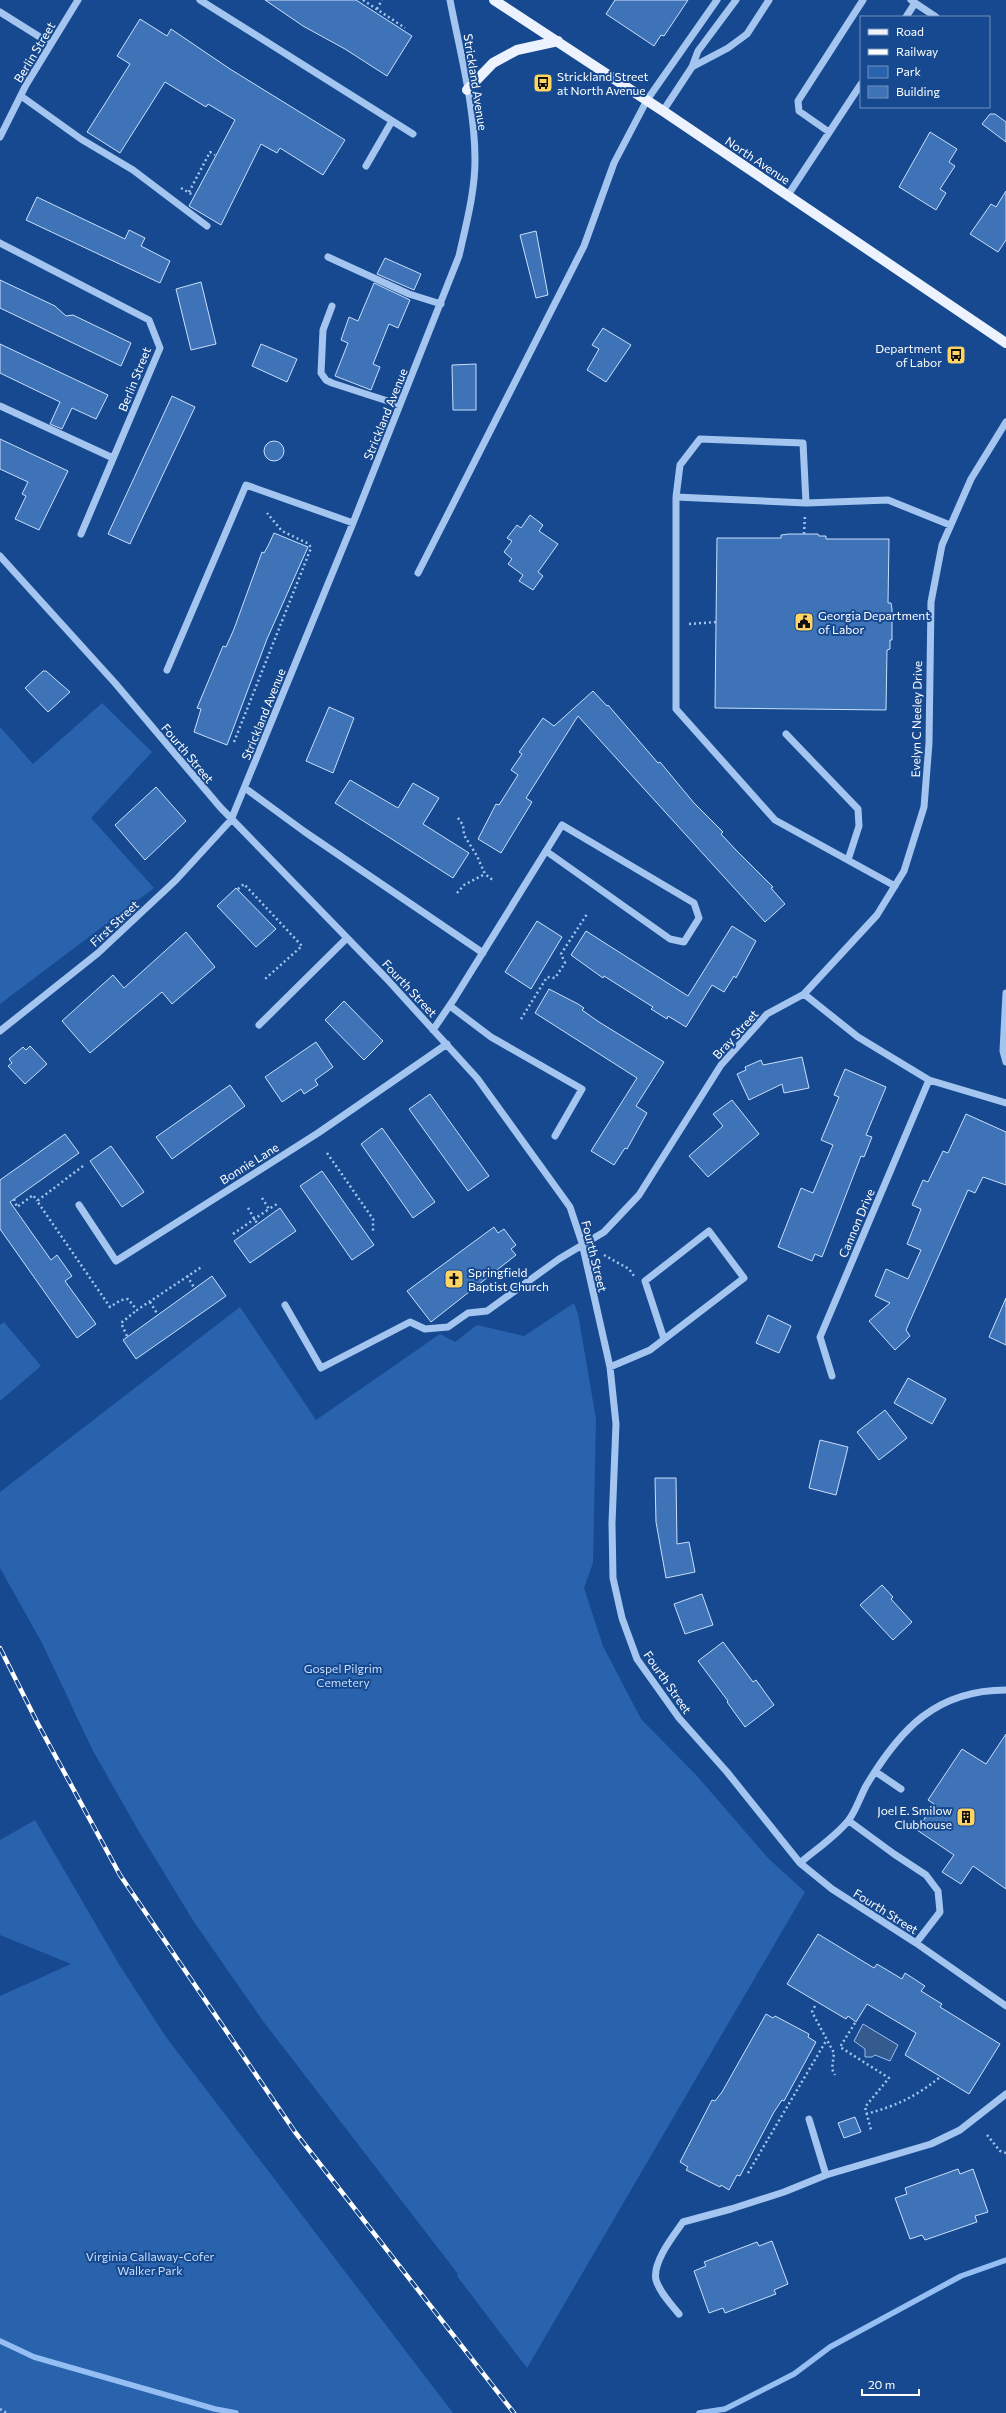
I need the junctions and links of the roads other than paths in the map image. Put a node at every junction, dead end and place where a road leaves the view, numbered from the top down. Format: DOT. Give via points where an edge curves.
graph roads {
  1 [pos="78,0"];
  2 [pos="200,0"];
  3 [pos="450,0"];
  4 [pos="494,0"];
  5 [pos="717,0"];
  6 [pos="736,0"];
  7 [pos="863,0"];
  8 [pos="766,1"];
  9 [pos="913,2"];
  10 [pos="0,12"];
  11 [pos="906,16"];
  12 [pos="934,16"];
  13 [pos="558,41"];
  14 [pos="51,44"];
  15 [pos="692,67"];
  16 [pos="860,86"];
  17 [pos="467,90"];
  18 [pos="21,96"];
  19 [pos="647,100"];
  20 [pos="663,111"];
  21 [pos="392,121"];
  22 [pos="829,132"];
  23 [pos="413,134"];
  24 [pos="0,137"];
  25 [pos="366,166"];
  26 [pos="788,195"];
  27 [pos="207,226"];
  28 [pos="0,243"];
  29 [pos="328,257"];
  30 [pos="441,304"];
  31 [pos="332,306"];
  32 [pos="1006,343"];
  33 [pos="400,405"];
  34 [pos="0,406"];
  35 [pos="1006,422"];
  36 [pos="113,458"];
  37 [pos="676,497"];
  38 [pos="806,503"];
  39 [pos="353,523"];
  40 [pos="950,525"];
  41 [pos="81,534"];
  42 [pos="0,556"];
  43 [pos="418,573"];
  44 [pos="167,670"];
  45 [pos="786,734"];
  46 [pos="245,788"];
  47 [pos="231,820"];
  48 [pos="546,851"];
  49 [pos="848,860"];
  50 [pos="895,886"];
  51 [pos="347,938"];
  52 [pos="483,953"];
  53 [pos="1006,993"];
  54 [pos="804,994"];
  55 [pos="450,1006"];
  56 [pos="259,1025"];
  57 [pos="433,1030"];
  58 [pos="0,1031"];
  59 [pos="447,1044"];
  60 [pos="1006,1062"];
  61 [pos="929,1080"];
  62 [pos="1006,1103"];
  63 [pos="555,1136"];
  64 [pos="79,1205"];
  65 [pos="582,1243"];
  66 [pos="285,1305"];
  67 [pos="664,1339"];
  68 [pos="610,1367"];
  69 [pos="832,1376"];
  70 [pos="1006,1690"];
  71 [pos="876,1772"];
  72 [pos="901,1789"];
  73 [pos="848,1820"];
  74 [pos="800,1863"];
  75 [pos="916,1943"];
  76 [pos="1006,2006"];
  77 [pos="1006,2094"];
  78 [pos="809,2119"];
  79 [pos="826,2175"];
  80 [pos="679,2314"];
  1 -- 14 [label="street, Berlin Street"];
  2 -- 21 [label="street"];
  3 -- 17 [label="street, Strickland Avenue"];
  4 -- 13 [label="main road, North Avenue"];
  5 -- 19 [label="street"];
  6 -- 15 [label="street" via="698,51"];
  7 -- 22 [label="street" via="798,101 799,111"];
  8 -- 15 [label="street" via="747,34 728,48"];
  9 -- 11 [label="street"];
  9 -- 12 [label="street"];
  10 -- 14 [label="street"];
  13 -- 17 [label="main road" via="517,50 493,63"];
  13 -- 19 [label="main road, North Avenue"];
  14 -- 18 [label="street, Berlin Street"];
  15 -- 20 [label="street"];
  16 -- 22 [label="street"];
  17 -- 30 [label="street, Strickland Avenue" via="473,124 475,160 472,191 459,256"];
  18 -- 24 [label="street, Berlin Street"];
  18 -- 27 [label="street" via="81,139 133,170"];
  19 -- 20 [label="main road, North Avenue"];
  19 -- 43 [label="street" via="614,163 584,246"];
  20 -- 26 [label="main road, North Avenue"];
  21 -- 23 [label="street"];
  21 -- 25 [label="street"];
  22 -- 26 [label="street"];
  26 -- 32 [label="main road, North Avenue"];
  28 -- 36 [label="street, Berlin Street" via="149,320 160,348"];
  29 -- 30 [label="street" via="409,294"];
  30 -- 33 [label="street, Strickland Avenue"];
  31 -- 33 [label="street" via="323,330 321,373 332,383"];
  33 -- 39 [label="street, Strickland Avenue"];
  34 -- 36 [label="street"];
  35 -- 40 [label="street, Evelyn C Neeley Drive" via="971,479"];
  36 -- 41 [label="street, Berlin Street"];
  37 -- 38 [label="street"];
  37 -- 38 [label="street" via="680,465 700,439 803,443"];
  37 -- 49 [label="street" via="676,709 775,820"];
  38 -- 40 [label="street" via="888,500"];
  39 -- 44 [label="street" via="246,485"];
  39 -- 46 [label="street, Strickland Avenue"];
  40 -- 50 [label="street, Evelyn C Neeley Drive" via="942,545 931,602 929,743 924,807 904,871"];
  42 -- 47 [label="street, Fourth Street" via="115,683"];
  45 -- 49 [label="street" via="858,808 859,826"];
  46 -- 47 [label="street, Strickland Avenue"];
  46 -- 52 [label="street"];
  47 -- 51 [label="street, Fourth Street"];
  47 -- 58 [label="street, First Street" via="176,880 98,953"];
  48 -- 48 [label="street" via="562,825 694,903 699,918 684,942 670,938"];
  48 -- 52 [label="street"];
  49 -- 50 [label="street"];
  50 -- 54 [label="street, Evelyn C Neeley Drive" via="877,916"];
  51 -- 56 [label="street"];
  51 -- 57 [label="street, Fourth Street"];
  52 -- 55 [label="street"];
  53 -- 60 [label="street" via="1003,1051"];
  54 -- 61 [label="street" via="858,1037"];
  54 -- 65 [label="street, Bray Street" via="768,1014 721,1065 639,1195 604,1232"];
  55 -- 57 [label="street"];
  55 -- 63 [label="street" via="491,1037 582,1089"];
  57 -- 59 [label="street, Fourth Street"];
  59 -- 64 [label="street, Bonnie Lane" via="318,1133 116,1261"];
  59 -- 65 [label="street, Fourth Street" via="477,1078 548,1174 570,1207"];
  61 -- 62 [label="street"];
  61 -- 69 [label="street, Cannon Drive" via="820,1337"];
  65 -- 66 [label="street, Bray Street" via="487,1311 468,1313 448,1327 425,1329 410,1322 321,1368"];
  65 -- 68 [label="street, Fourth Street"];
  67 -- 67 [label="street" via="744,1278 709,1232 645,1281"];
  67 -- 68 [label="street" via="650,1350"];
  68 -- 74 [label="street, Fourth Street" via="616,1437 612,1523 613,1578 622,1618 637,1659 679,1718"];
  70 -- 71 [label="street" via="991,1690 941,1703 907,1730"];
  71 -- 72 [label="street"];
  71 -- 73 [label="street"];
  73 -- 74 [label="street"];
  73 -- 75 [label="street" via="926,1874 938,1891 940,1912"];
  74 -- 75 [label="street, Fourth Street" via="832,1889"];
  75 -- 76 [label="street, Fourth Street"];
  77 -- 79 [label="street" via="960,2130 931,2144"];
  78 -- 79 [label="street"];
  79 -- 80 [label="street" via="776,2194 683,2222 661,2253 656,2279 664,2295"];
}
